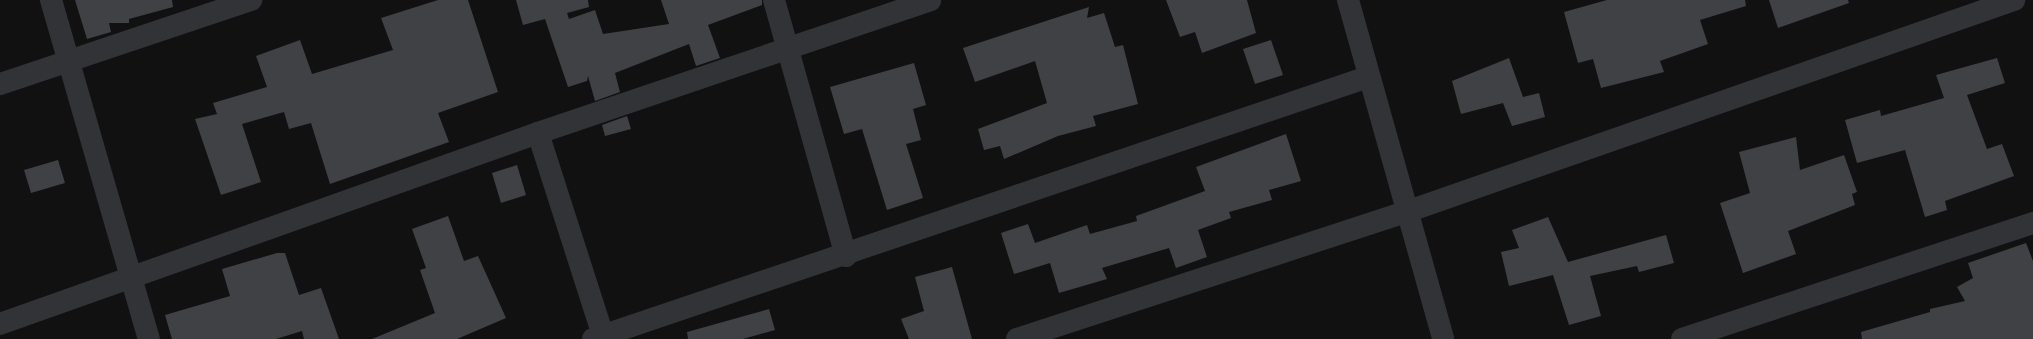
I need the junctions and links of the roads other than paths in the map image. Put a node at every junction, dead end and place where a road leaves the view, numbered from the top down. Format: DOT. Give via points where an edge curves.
graph roads {
  1 [pos="51,0"];
  2 [pos="251,0"];
  3 [pos="774,0"];
  4 [pos="930,0"];
  5 [pos="1348,0"];
  6 [pos="2014,0"];
  7 [pos="789,50"];
  8 [pos="67,62"];
  9 [pos="1368,77"];
  10 [pos="0,84"];
  11 [pos="538,133"];
  12 [pos="1409,211"];
  13 [pos="2033,223"];
  14 [pos="846,256"];
  15 [pos="131,278"];
  16 [pos="0,324"];
  17 [pos="600,338"];
  18 [pos="149,339"];
  19 [pos="1017,339"];
  20 [pos="1443,339"];
  21 [pos="1682,339"];
  1 -- 8 [label="street"];
  2 -- 8 [label="street"];
  3 -- 7 [label="street"];
  4 -- 7 [label="street"];
  5 -- 9 [label="street"];
  6 -- 12 [label="street"];
  7 -- 11 [label="street"];
  7 -- 14 [label="street"];
  8 -- 10 [label="street"];
  8 -- 15 [label="street"];
  9 -- 12 [label="street"];
  9 -- 14 [label="street"];
  11 -- 15 [label="street"];
  11 -- 17 [label="street"];
  12 -- 19 [label="street"];
  12 -- 20 [label="street"];
  13 -- 21 [label="street"];
  14 -- 17 [label="street"];
  15 -- 16 [label="street"];
  15 -- 18 [label="street"];
}
